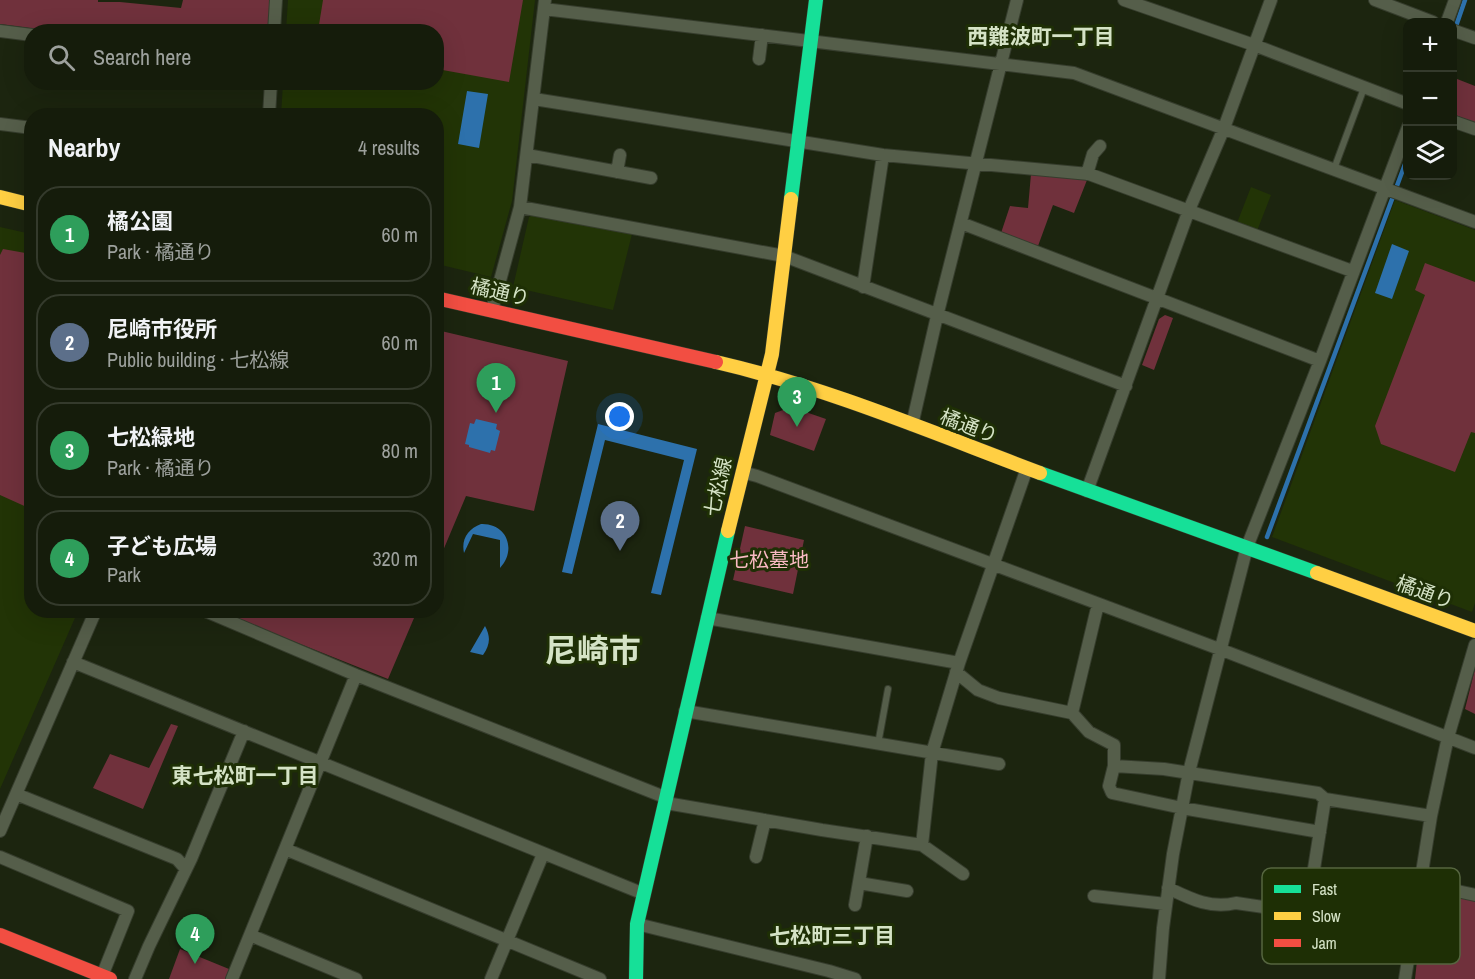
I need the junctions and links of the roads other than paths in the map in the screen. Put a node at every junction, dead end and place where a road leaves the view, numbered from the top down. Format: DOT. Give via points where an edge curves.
graph roads {
  1 [pos="276,0"];
  2 [pos="816,0"];
  3 [pos="1017,0"];
  4 [pos="1124,0"];
  5 [pos="1271,0"];
  6 [pos="1375,0"];
  7 [pos="1455,0"];
  8 [pos="544,5"];
  9 [pos="1422,18"];
  10 [pos="1448,18"];
  11 [pos="274,24"];
  12 [pos="0,31"];
  13 [pos="1457,32"];
  14 [pos="24,34"];
  15 [pos="762,35"];
  16 [pos="1475,38"];
  17 [pos="810,41"];
  18 [pos="1254,45"];
  19 [pos="759,58"];
  20 [pos="995,65"];
  21 [pos="1364,88"];
  22 [pos="271,90"];
  23 [pos="534,99"];
  24 [pos="1403,103"];
  25 [pos="269,108"];
  26 [pos="1457,123"];
  27 [pos="0,124"];
  28 [pos="24,127"];
  29 [pos="1224,128"];
  30 [pos="1475,129"];
  31 [pos="1403,138"];
  32 [pos="797,140"];
  33 [pos="1100,146"];
  34 [pos="527,155"];
  35 [pos="621,155"];
  36 [pos="884,155"];
  37 [pos="976,164"];
  38 [pos="1334,169"];
  39 [pos="617,172"];
  40 [pos="1087,174"];
  41 [pos="651,178"];
  42 [pos="1384,188"];
  43 [pos="0,197"];
  44 [pos="24,202"];
  45 [pos="520,207"];
  46 [pos="1189,210"];
  47 [pos="1475,222"];
  48 [pos="961,223"];
  49 [pos="783,256"];
  50 [pos="1352,271"];
  51 [pos="863,287"];
  52 [pos="1157,297"];
  53 [pos="444,300"];
  54 [pos="492,310"];
  55 [pos="937,316"];
  56 [pos="1320,361"];
  57 [pos="767,374"];
  58 [pos="1126,386"];
  59 [pos="912,425"];
  60 [pos="1027,468"];
  61 [pos="742,472"];
  62 [pos="1088,491"];
  63 [pos="1247,547"];
  64 [pos="992,565"];
  65 [pos="1098,604"];
  66 [pos="92,618"];
  67 [pos="222,618"];
  68 [pos="707,618"];
  69 [pos="1475,632"];
  70 [pos="1475,645"];
  71 [pos="1222,650"];
  72 [pos="73,662"];
  73 [pos="958,668"];
  74 [pos="356,675"];
  75 [pos="888,688"];
  76 [pos="685,711"];
  77 [pos="1072,713"];
  78 [pos="244,731"];
  79 [pos="1448,737"];
  80 [pos="878,744"];
  81 [pos="1475,748"];
  82 [pos="932,753"];
  83 [pos="320,763"];
  84 [pos="999,764"];
  85 [pos="1114,766"];
  86 [pos="1189,772"];
  87 [pos="16,794"];
  88 [pos="1325,799"];
  89 [pos="667,800"];
  90 [pos="1182,808"];
  91 [pos="1431,816"];
  92 [pos="765,820"];
  93 [pos="0,831"];
  94 [pos="1320,832"];
  95 [pos="867,836"];
  96 [pos="922,845"];
  97 [pos="285,849"];
  98 [pos="543,854"];
  99 [pos="0,857"];
  100 [pos="756,857"];
  101 [pos="185,868"];
  102 [pos="1314,868"];
  103 [pos="1422,868"];
  104 [pos="963,874"];
  105 [pos="859,883"];
  106 [pos="1168,888"];
  107 [pos="907,891"];
  108 [pos="1460,892"];
  109 [pos="644,894"];
  110 [pos="1475,895"];
  111 [pos="1094,896"];
  112 [pos="855,904"];
  113 [pos="1166,904"];
  114 [pos="1262,907"];
  115 [pos="638,924"];
  116 [pos="0,935"];
  117 [pos="250,936"];
  118 [pos="507,941"];
  119 [pos="1407,964"];
  120 [pos="106,977"];
  121 [pos="135,979"];
  122 [pos="232,979"];
  123 [pos="356,979"];
  124 [pos="491,979"];
  125 [pos="600,979"];
  126 [pos="636,979"];
  127 [pos="855,979"];
  128 [pos="1159,979"];
  129 [pos="1405,979"];
  1 -- 11 [label="street"];
  2 -- 17 [label="street, 七松線"];
  3 -- 20 [label="street"];
  4 -- 18 [label="street"];
  5 -- 18 [label="street"];
  6 -- 9 [label="street"];
  7 -- 10 [label="street"];
  8 -- 15 [label="street"];
  8 -- 23 [label="street"];
  12 -- 14 [label="street"];
  13 -- 16 [label="street"];
  15 -- 17 [label="street"];
  15 -- 19 [label="street"];
  17 -- 20 [label="street"];
  17 -- 32 [label="street, 七松線"];
  18 -- 21 [label="street"];
  18 -- 29 [label="street"];
  20 -- 29 [label="street" via="1074,73"];
  20 -- 37 [label="street"];
  21 -- 24 [label="street"];
  21 -- 38 [label="lane"];
  22 -- 25 [label="street"];
  23 -- 32 [label="street"];
  23 -- 34 [label="street"];
  26 -- 30 [label="street"];
  27 -- 28 [label="street"];
  29 -- 38 [label="street"];
  29 -- 46 [label="street"];
  31 -- 42 [label="street"];
  32 -- 36 [label="street"];
  32 -- 49 [label="street, 七松線"];
  33 -- 40 [label="street"];
  34 -- 39 [label="street"];
  34 -- 45 [label="street"];
  35 -- 39 [label="street"];
  36 -- 37 [label="street"];
  36 -- 51 [label="street"];
  37 -- 40 [label="street"];
  37 -- 48 [label="street"];
  38 -- 42 [label="street"];
  39 -- 41 [label="street"];
  40 -- 46 [label="street"];
  42 -- 47 [label="street"];
  42 -- 50 [label="street"];
  43 -- 44 [label="street"];
  45 -- 49 [label="street"];
  45 -- 54 [label="street"];
  46 -- 50 [label="street"];
  46 -- 52 [label="street"];
  48 -- 52 [label="street"];
  48 -- 55 [label="street"];
  49 -- 51 [label="street"];
  49 -- 57 [label="street, 七松線"];
  50 -- 56 [label="street"];
  51 -- 55 [label="street"];
  52 -- 56 [label="street"];
  52 -- 58 [label="street"];
  53 -- 54 [label="street, 橘通り"];
  54 -- 57 [label="street, 橘通り"];
  55 -- 58 [label="street"];
  55 -- 59 [label="street"];
  56 -- 63 [label="street"];
  57 -- 59 [label="street, 橘通り"];
  57 -- 61 [label="street, 七松線"];
  58 -- 62 [label="street"];
  59 -- 60 [label="street, 橘通り"];
  60 -- 62 [label="street, 橘通り"];
  60 -- 64 [label="street"];
  61 -- 64 [label="street"];
  61 -- 68 [label="street, 七松線"];
  62 -- 63 [label="street, 橘通り"];
  63 -- 69 [label="street, 橘通り"];
  63 -- 71 [label="street"];
  64 -- 65 [label="street"];
  64 -- 73 [label="street"];
  65 -- 71 [label="street"];
  65 -- 77 [label="street"];
  66 -- 72 [label="street"];
  67 -- 74 [label="street"];
  68 -- 73 [label="street"];
  68 -- 76 [label="street, 七松線"];
  70 -- 79 [label="street"];
  71 -- 79 [label="street"];
  71 -- 86 [label="street"];
  72 -- 78 [label="street"];
  72 -- 87 [label="street"];
  73 -- 77 [label="street" via="978,690"];
  73 -- 82 [label="street"];
  74 -- 83 [label="street"];
  74 -- 89 [label="street"];
  75 -- 80 [label="lane"];
  76 -- 80 [label="street"];
  76 -- 89 [label="street, 七松線"];
  77 -- 85 [label="street" via="1089,732 1114,745"];
  78 -- 83 [label="street"];
  78 -- 101 [label="street"];
  79 -- 81 [label="street"];
  79 -- 91 [label="street"];
  80 -- 82 [label="street"];
  82 -- 84 [label="street"];
  82 -- 96 [label="street"];
  83 -- 97 [label="street"];
  83 -- 98 [label="street"];
  85 -- 86 [label="street"];
  85 -- 90 [label="street" via="1109,786 1112,793"];
  86 -- 88 [label="street" via="1318,792"];
  86 -- 90 [label="street"];
  87 -- 93 [label="street"];
  87 -- 101 [label="street" via="177,860"];
  88 -- 91 [label="street"];
  88 -- 94 [label="street"];
  89 -- 92 [label="street"];
  89 -- 109 [label="street, 七松線"];
  90 -- 94 [label="street"];
  90 -- 106 [label="street"];
  91 -- 103 [label="street"];
  92 -- 95 [label="street"];
  92 -- 100 [label="street"];
  94 -- 102 [label="street"];
  95 -- 96 [label="street"];
  95 -- 105 [label="street"];
  96 -- 104 [label="street"];
  97 -- 117 [label="street"];
  97 -- 118 [label="street"];
  98 -- 109 [label="street"];
  98 -- 118 [label="street"];
  99 -- 120 [label="street" via="128,911"];
  101 -- 121 [label="street"];
  105 -- 107 [label="street"];
  105 -- 112 [label="street"];
  106 -- 113 [label="street"];
  106 -- 114 [label="street" via="1204,904"];
  108 -- 110 [label="street"];
  109 -- 115 [label="street, 七松線"];
  111 -- 113 [label="street"];
  113 -- 128 [label="street"];
  115 -- 126 [label="street, 七松線"];
  115 -- 127 [label="street"];
  116 -- 120 [label="street"];
  117 -- 122 [label="street"];
  117 -- 123 [label="street"];
  118 -- 124 [label="street"];
  118 -- 125 [label="street"];
  119 -- 129 [label="street"];
}
